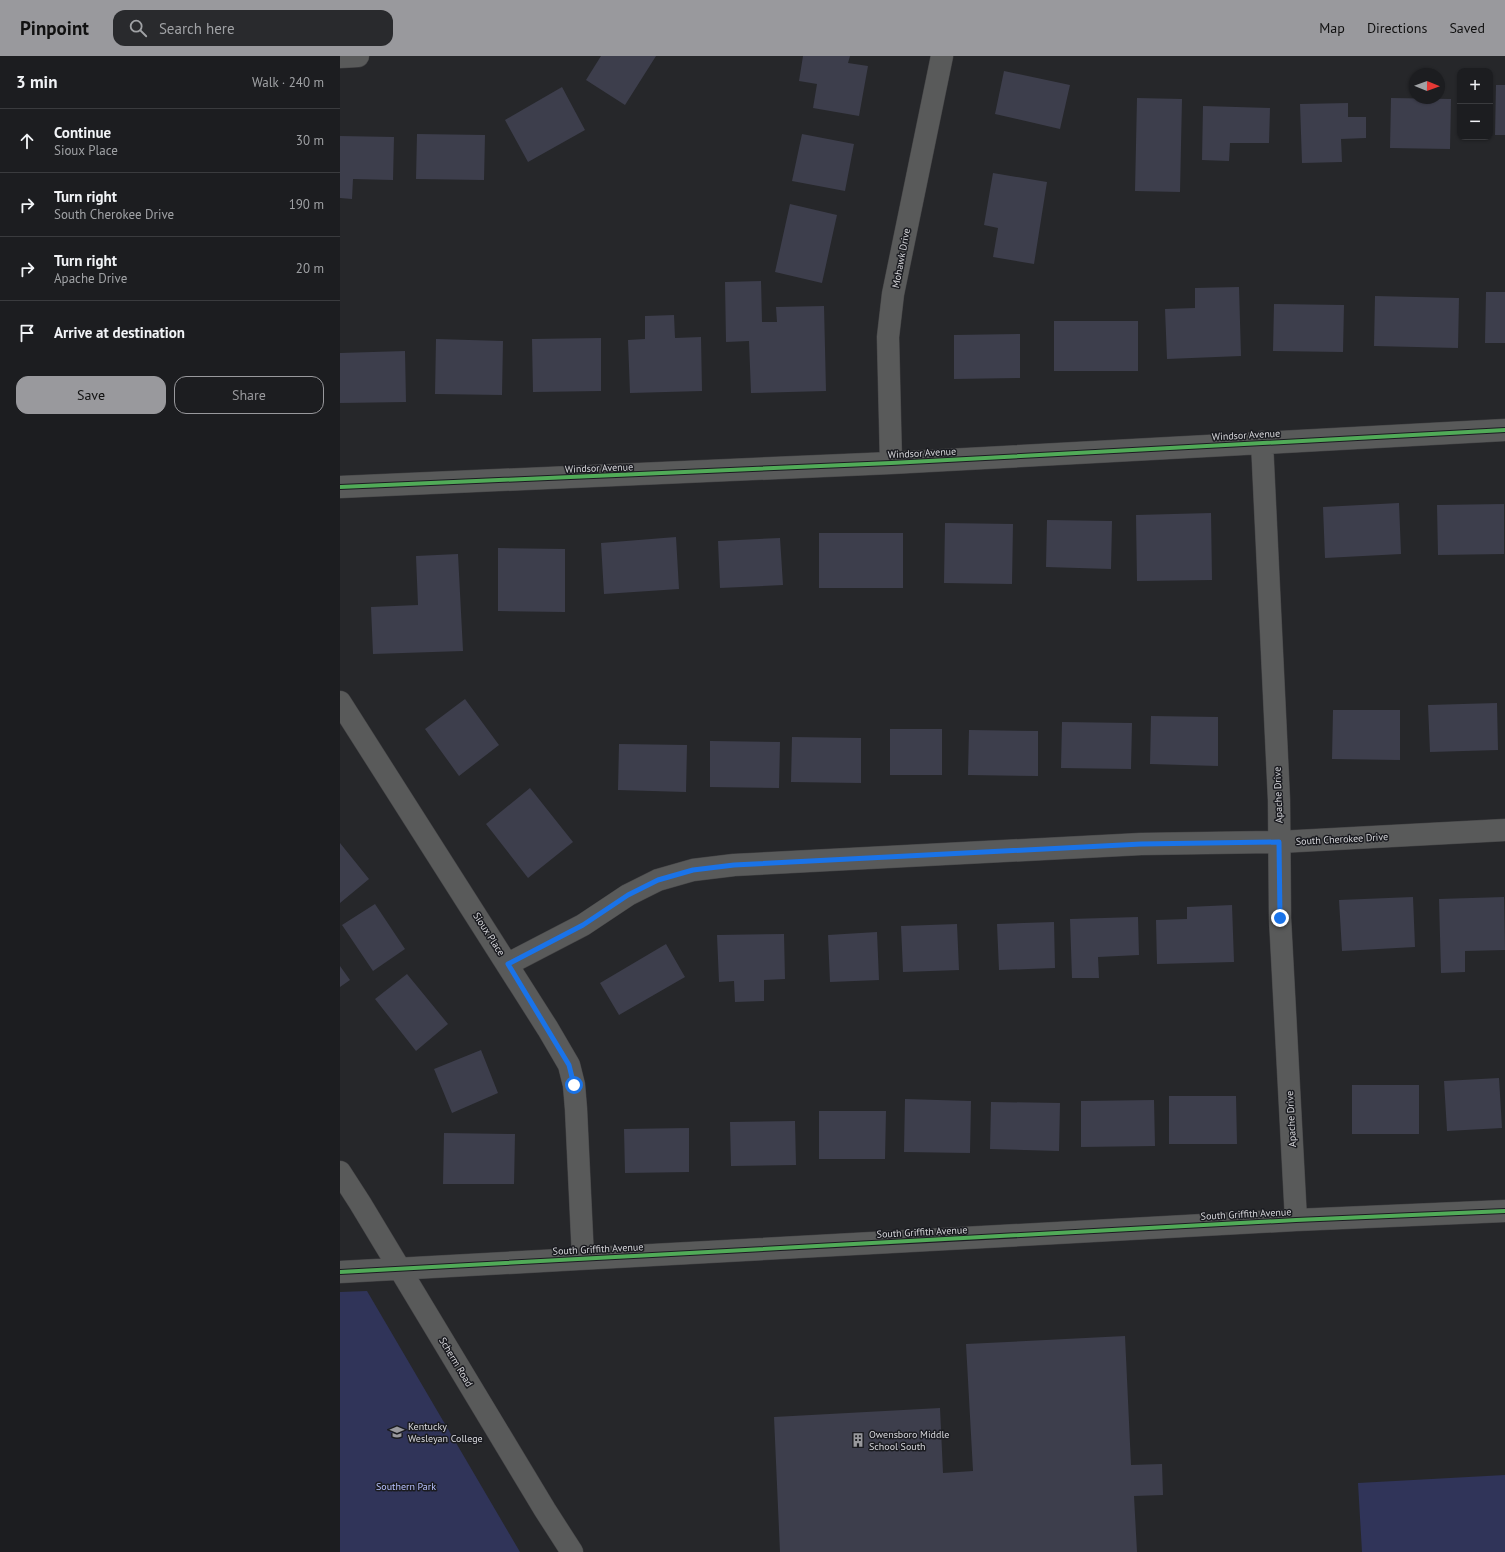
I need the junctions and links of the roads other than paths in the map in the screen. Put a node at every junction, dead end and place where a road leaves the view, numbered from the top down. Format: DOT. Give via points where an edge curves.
graph roads {
  1 [pos="358,56"];
  2 [pos="942,56"];
  3 [pos="340,57"];
  4 [pos="1505,430"];
  5 [pos="1262,442"];
  6 [pos="891,463"];
  7 [pos="340,487"];
  8 [pos="340,702"];
  9 [pos="1505,830"];
  10 [pos="1279,842"];
  11 [pos="508,964"];
  12 [pos="340,1172"];
  13 [pos="1505,1211"];
  14 [pos="1296,1220"];
  15 [pos="583,1258"];
  16 [pos="399,1269"];
  17 [pos="340,1272"];
  18 [pos="572,1552"];
  1 -- 3 [label="street"];
  2 -- 6 [label="street, Mohawk Drive" via="893,294 888,337"];
  4 -- 5 [label="street, Windsor Avenue"];
  5 -- 6 [label="street, Windsor Avenue"];
  5 -- 10 [label="street, Apache Drive"];
  6 -- 7 [label="street, Windsor Avenue"];
  8 -- 11 [label="street, Sioux Place"];
  9 -- 10 [label="street, South Cherokee Drive"];
  10 -- 11 [label="street, South Cherokee Drive" via="1141,844 734,865 693,870 658,880 628,895 583,925"];
  10 -- 14 [label="street, Apache Drive" via="1280,918"];
  11 -- 15 [label="street, Sioux Place" via="569,1065 576,1109"];
  12 -- 16 [label="street, Scherm Road"];
  13 -- 14 [label="street, South Griffith Avenue"];
  14 -- 15 [label="street, South Griffith Avenue"];
  15 -- 16 [label="street, South Griffith Avenue"];
  16 -- 17 [label="street, South Griffith Avenue"];
  16 -- 18 [label="street, Scherm Road"];
}
